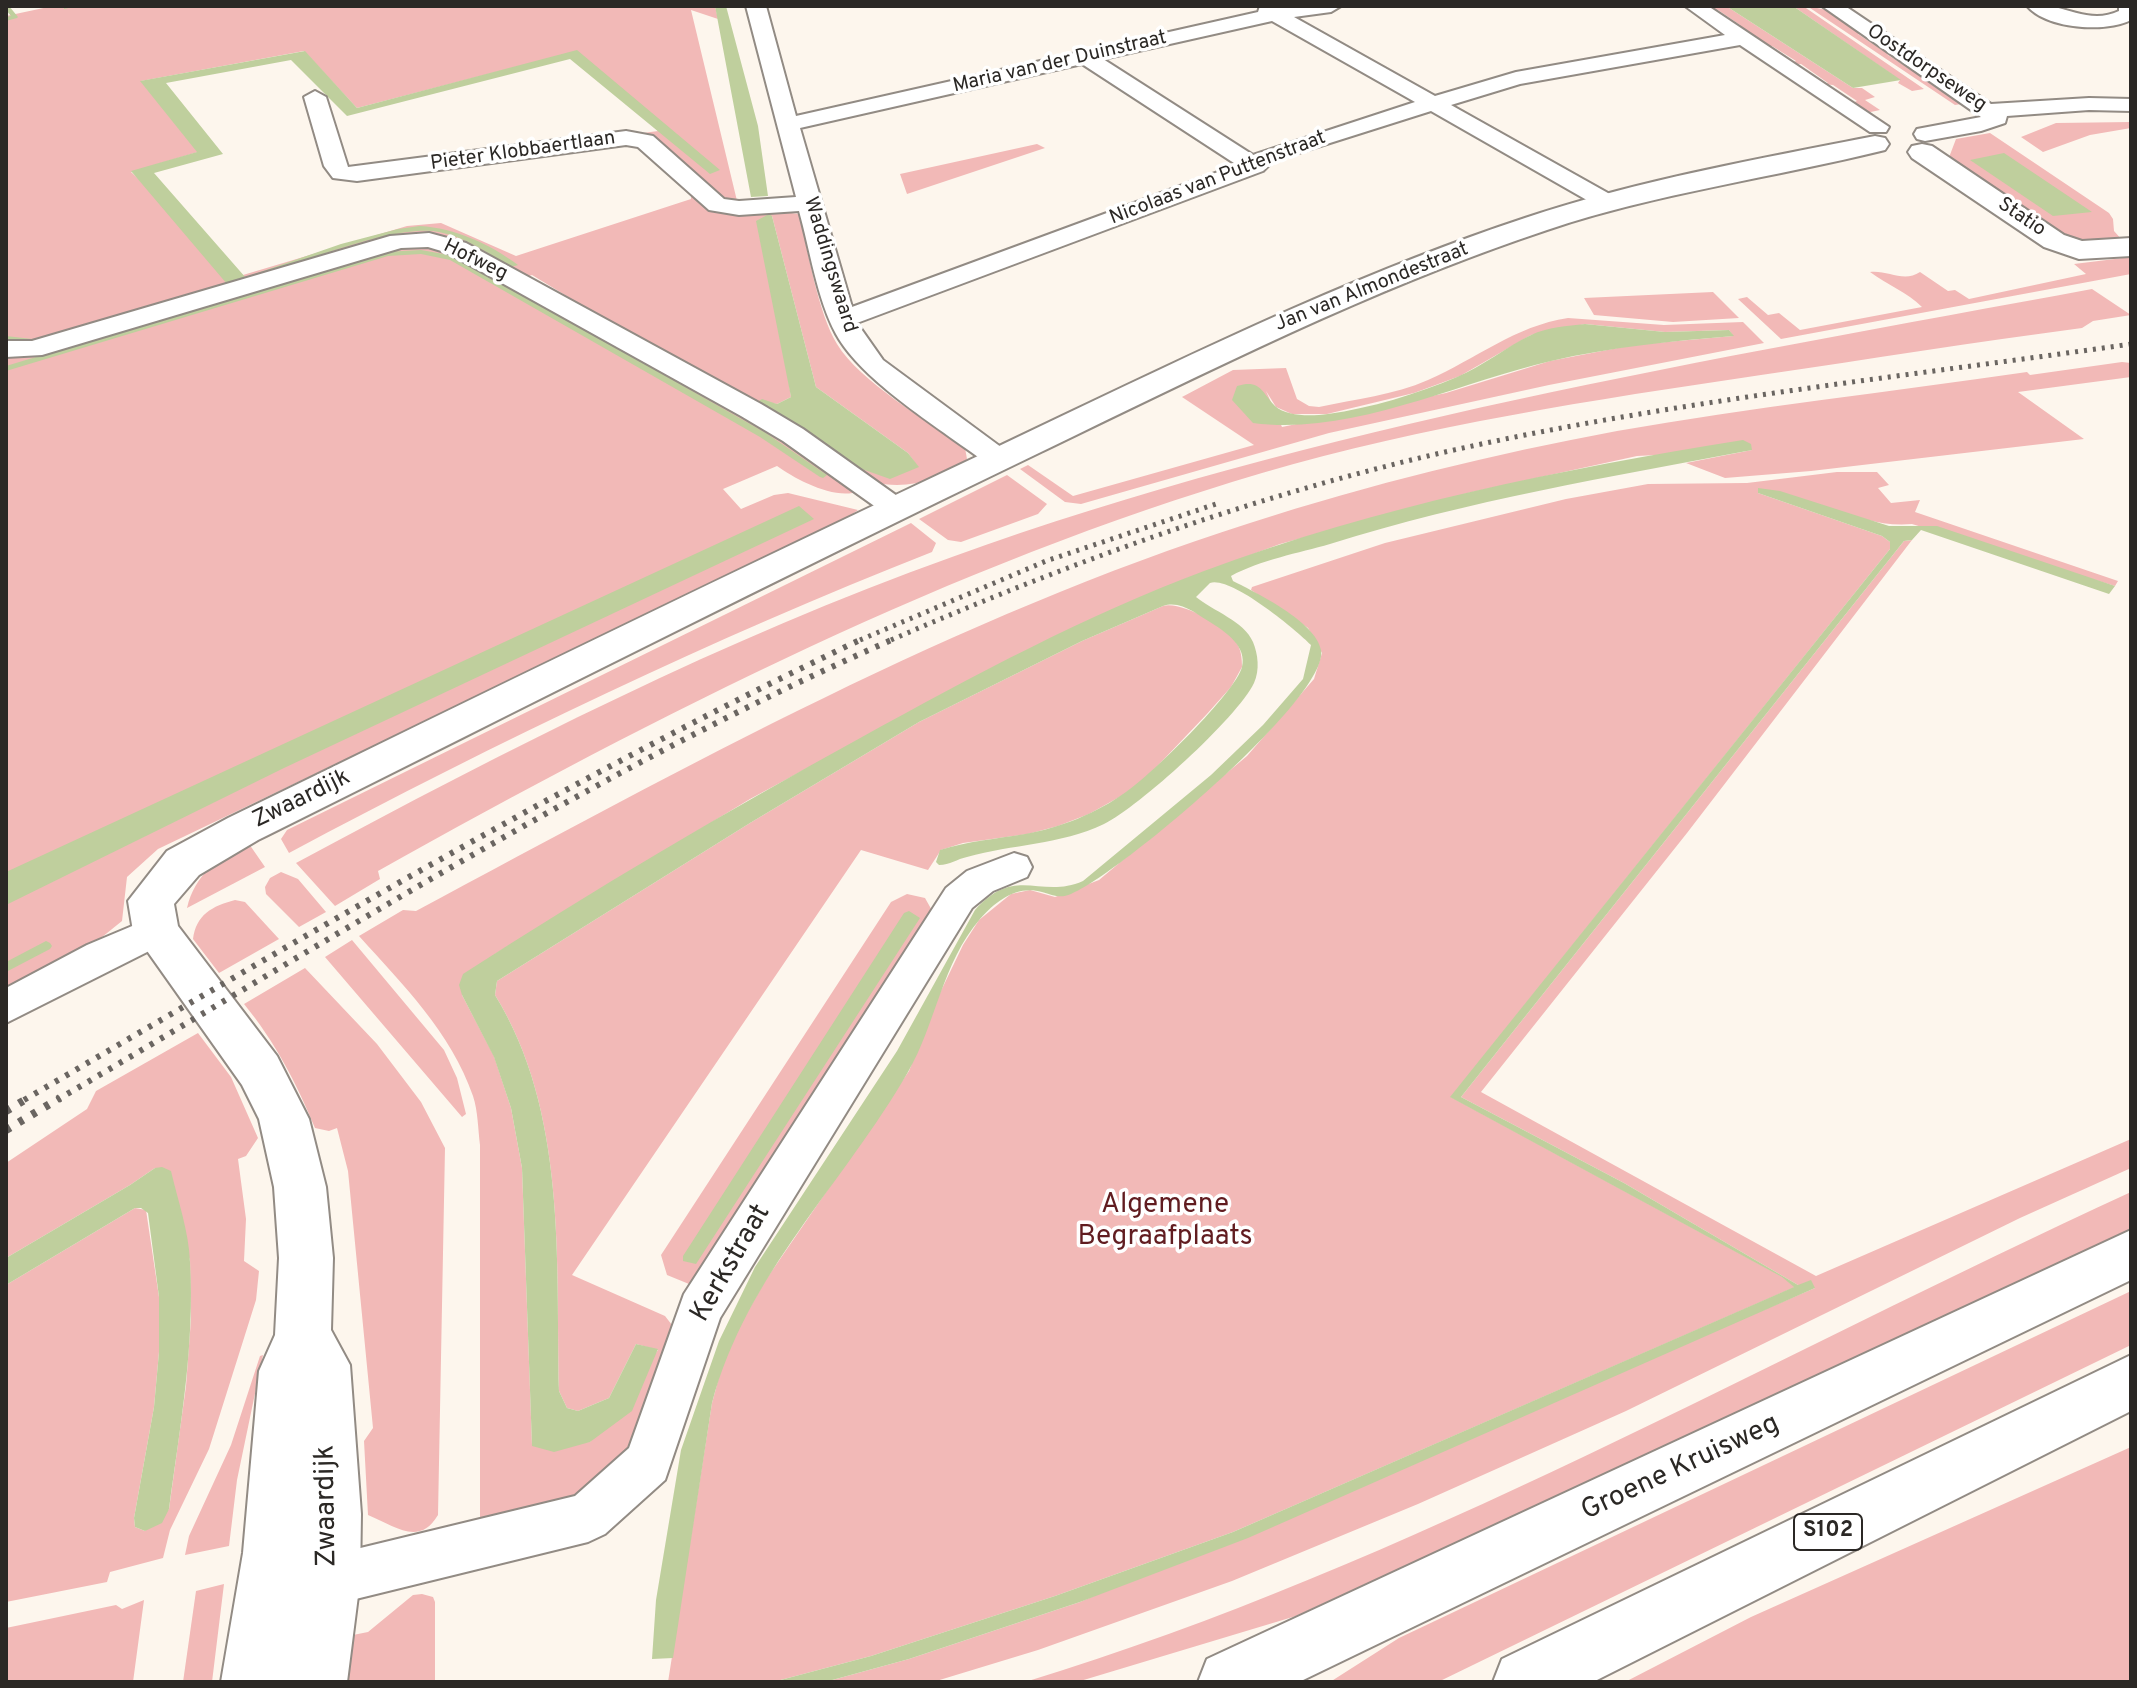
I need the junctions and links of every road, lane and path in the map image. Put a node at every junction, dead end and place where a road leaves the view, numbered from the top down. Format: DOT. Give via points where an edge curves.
graph roads {
  1 [pos="758,6"];
  2 [pos="1331,6"];
  3 [pos="1695,6"];
  4 [pos="1832,6"];
  5 [pos="2037,6"];
  6 [pos="1268,10"];
  7 [pos="2128,15"];
  8 [pos="1743,38"];
  9 [pos="1086,57"];
  10 [pos="315,97"];
  11 [pos="1433,103"];
  12 [pos="2131,105"];
  13 [pos="1989,111"];
  14 [pos="789,124"];
  15 [pos="1877,135"];
  16 [pos="1923,143"];
  17 [pos="1255,166"];
  18 [pos="1607,202"];
  19 [pos="810,203"];
  20 [pos="2131,247"];
  21 [pos="842,320"];
  22 [pos="6,349"];
  23 [pos="999,459"];
  24 [pos="897,509"];
  25 [pos="1014,867"];
  26 [pos="156,931"];
  27 [pos="6,1007"];
  28 [pos="2131,1254"];
  29 [pos="303,1336"];
  30 [pos="2131,1382"];
  31 [pos="340,1578"];
  32 [pos="267,1596"];
  33 [pos="253,1682"];
  34 [pos="315,1682"];
  35 [pos="1230,1682"];
  36 [pos="1525,1682"];
  1 -- 14 [label="street, Waddingswaard"];
  2 -- 6 [label="street, Maria van der Duinstraat"];
  3 -- 8 [label="street"];
  4 -- 13 [label="street, Oostdorpseweg"];
  5 -- 7 [label="street" via="2081,20"];
  6 -- 9 [label="street, Maria van der Duinstraat"];
  6 -- 11 [label="street"];
  8 -- 11 [label="street, Nicolaas van Puttenstraat" via="1516,78"];
  8 -- 15 [label="street"];
  9 -- 14 [label="street, Maria van der Duinstraat"];
  9 -- 17 [label="street"];
  10 -- 19 [label="street, Pieter Klobbaertlaan" via="341,173 626,138 645,141 717,205"];
  11 -- 17 [label="street, Nicolaas van Puttenstraat" via="1265,156"];
  11 -- 18 [label="street"];
  12 -- 13 [label="street"];
  13 -- 16 [label="street, Oostdorpseweg" via="1997,118 1989,123"];
  14 -- 19 [label="street, Waddingswaard"];
  15 -- 16 [label="street" via="1901,153"];
  15 -- 18 [label="street, Jan van Almondestraat"];
  16 -- 20 [label="street, Statio" via="2054,241 2079,250"];
  17 -- 21 [label="street, Nicolaas van Puttenstraat"];
  18 -- 23 [label="street, Jan van Almondestraat" via="1500,236 1331,302"];
  19 -- 21 [label="street, Waddingswaard"];
  21 -- 23 [label="street, Waddingswaard" via="874,366"];
  22 -- 24 [label="street, Hofweg" via="33,349 399,241 429,240 457,248 742,405"];
  23 -- 24 [label="street, Jan van Almondestraat"];
  24 -- 26 [label="street, Zwaardijk" via="195,856 151,901"];
  25 -- 31 [label="street, Kerkstraat" via="980,881 959,898 700,1309 648,1463 588,1517"];
  26 -- 27 [label="street"];
  26 -- 29 [label="street, Zwaardijk" via="260,1071 284,1119 303,1220"];
  28 -- 35 [label="street, Groene Kruisweg"];
  29 -- 31 [label="street, Zwaardijk" via="322,1365"];
  29 -- 32 [label="street, Zwaardijk" via="287,1371"];
  30 -- 36 [label="street, S102"];
  31 -- 32 [label="street, Kerkstraat"];
  31 -- 34 [label="street, Zwaardijk"];
  32 -- 33 [label="street, Zwaardijk"];
}
